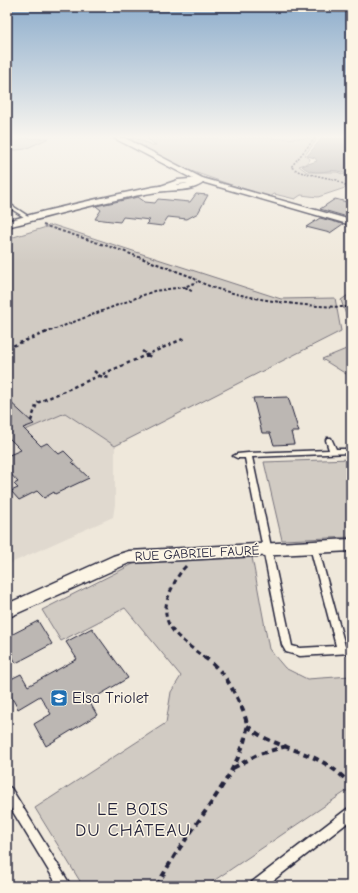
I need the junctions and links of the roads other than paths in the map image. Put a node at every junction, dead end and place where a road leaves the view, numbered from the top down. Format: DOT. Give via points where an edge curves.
graph roads {
  1 [pos="173,180"];
  2 [pos="202,180"];
  3 [pos="190,187"];
  4 [pos="156,189"];
  5 [pos="240,192"];
  6 [pos="7,204"];
  7 [pos="29,218"];
  8 [pos="351,223"];
  9 [pos="7,224"];
  10 [pos="329,440"];
  11 [pos="351,451"];
  12 [pos="333,452"];
  13 [pos="248,455"];
  14 [pos="237,456"];
  15 [pos="351,545"];
  16 [pos="314,547"];
  17 [pos="267,549"];
  18 [pos="7,612"];
  19 [pos="346,650"];
  20 [pos="7,792"];
  21 [pos="351,813"];
  22 [pos="65,886"];
  23 [pos="256,886"];
  1 -- 4 [label="street"];
  2 -- 3 [label="street"];
  2 -- 4 [label="street" via="178,182"];
  2 -- 5 [label="street"];
  3 -- 4 [label="street"];
  3 -- 5 [label="street"];
  4 -- 7 [label="street"];
  5 -- 8 [label="street"];
  6 -- 7 [label="lane"];
  7 -- 9 [label="street"];
  10 -- 12 [label="lane"];
  11 -- 12 [label="lane"];
  12 -- 13 [label="lane"];
  13 -- 14 [label="lane"];
  13 -- 17 [label="lane"];
  15 -- 16 [label="street, RUE GABRIEL FAURÉ"];
  16 -- 17 [label="street, RUE GABRIEL FAURÉ"];
  16 -- 19 [label="lane"];
  17 -- 18 [label="street, RUE GABRIEL FAURÉ" via="140,556 118,560"];
  17 -- 19 [label="lane" via="285,641 289,649 300,652"];
  20 -- 22 [label="lane"];
  21 -- 23 [label="lane"];
}
